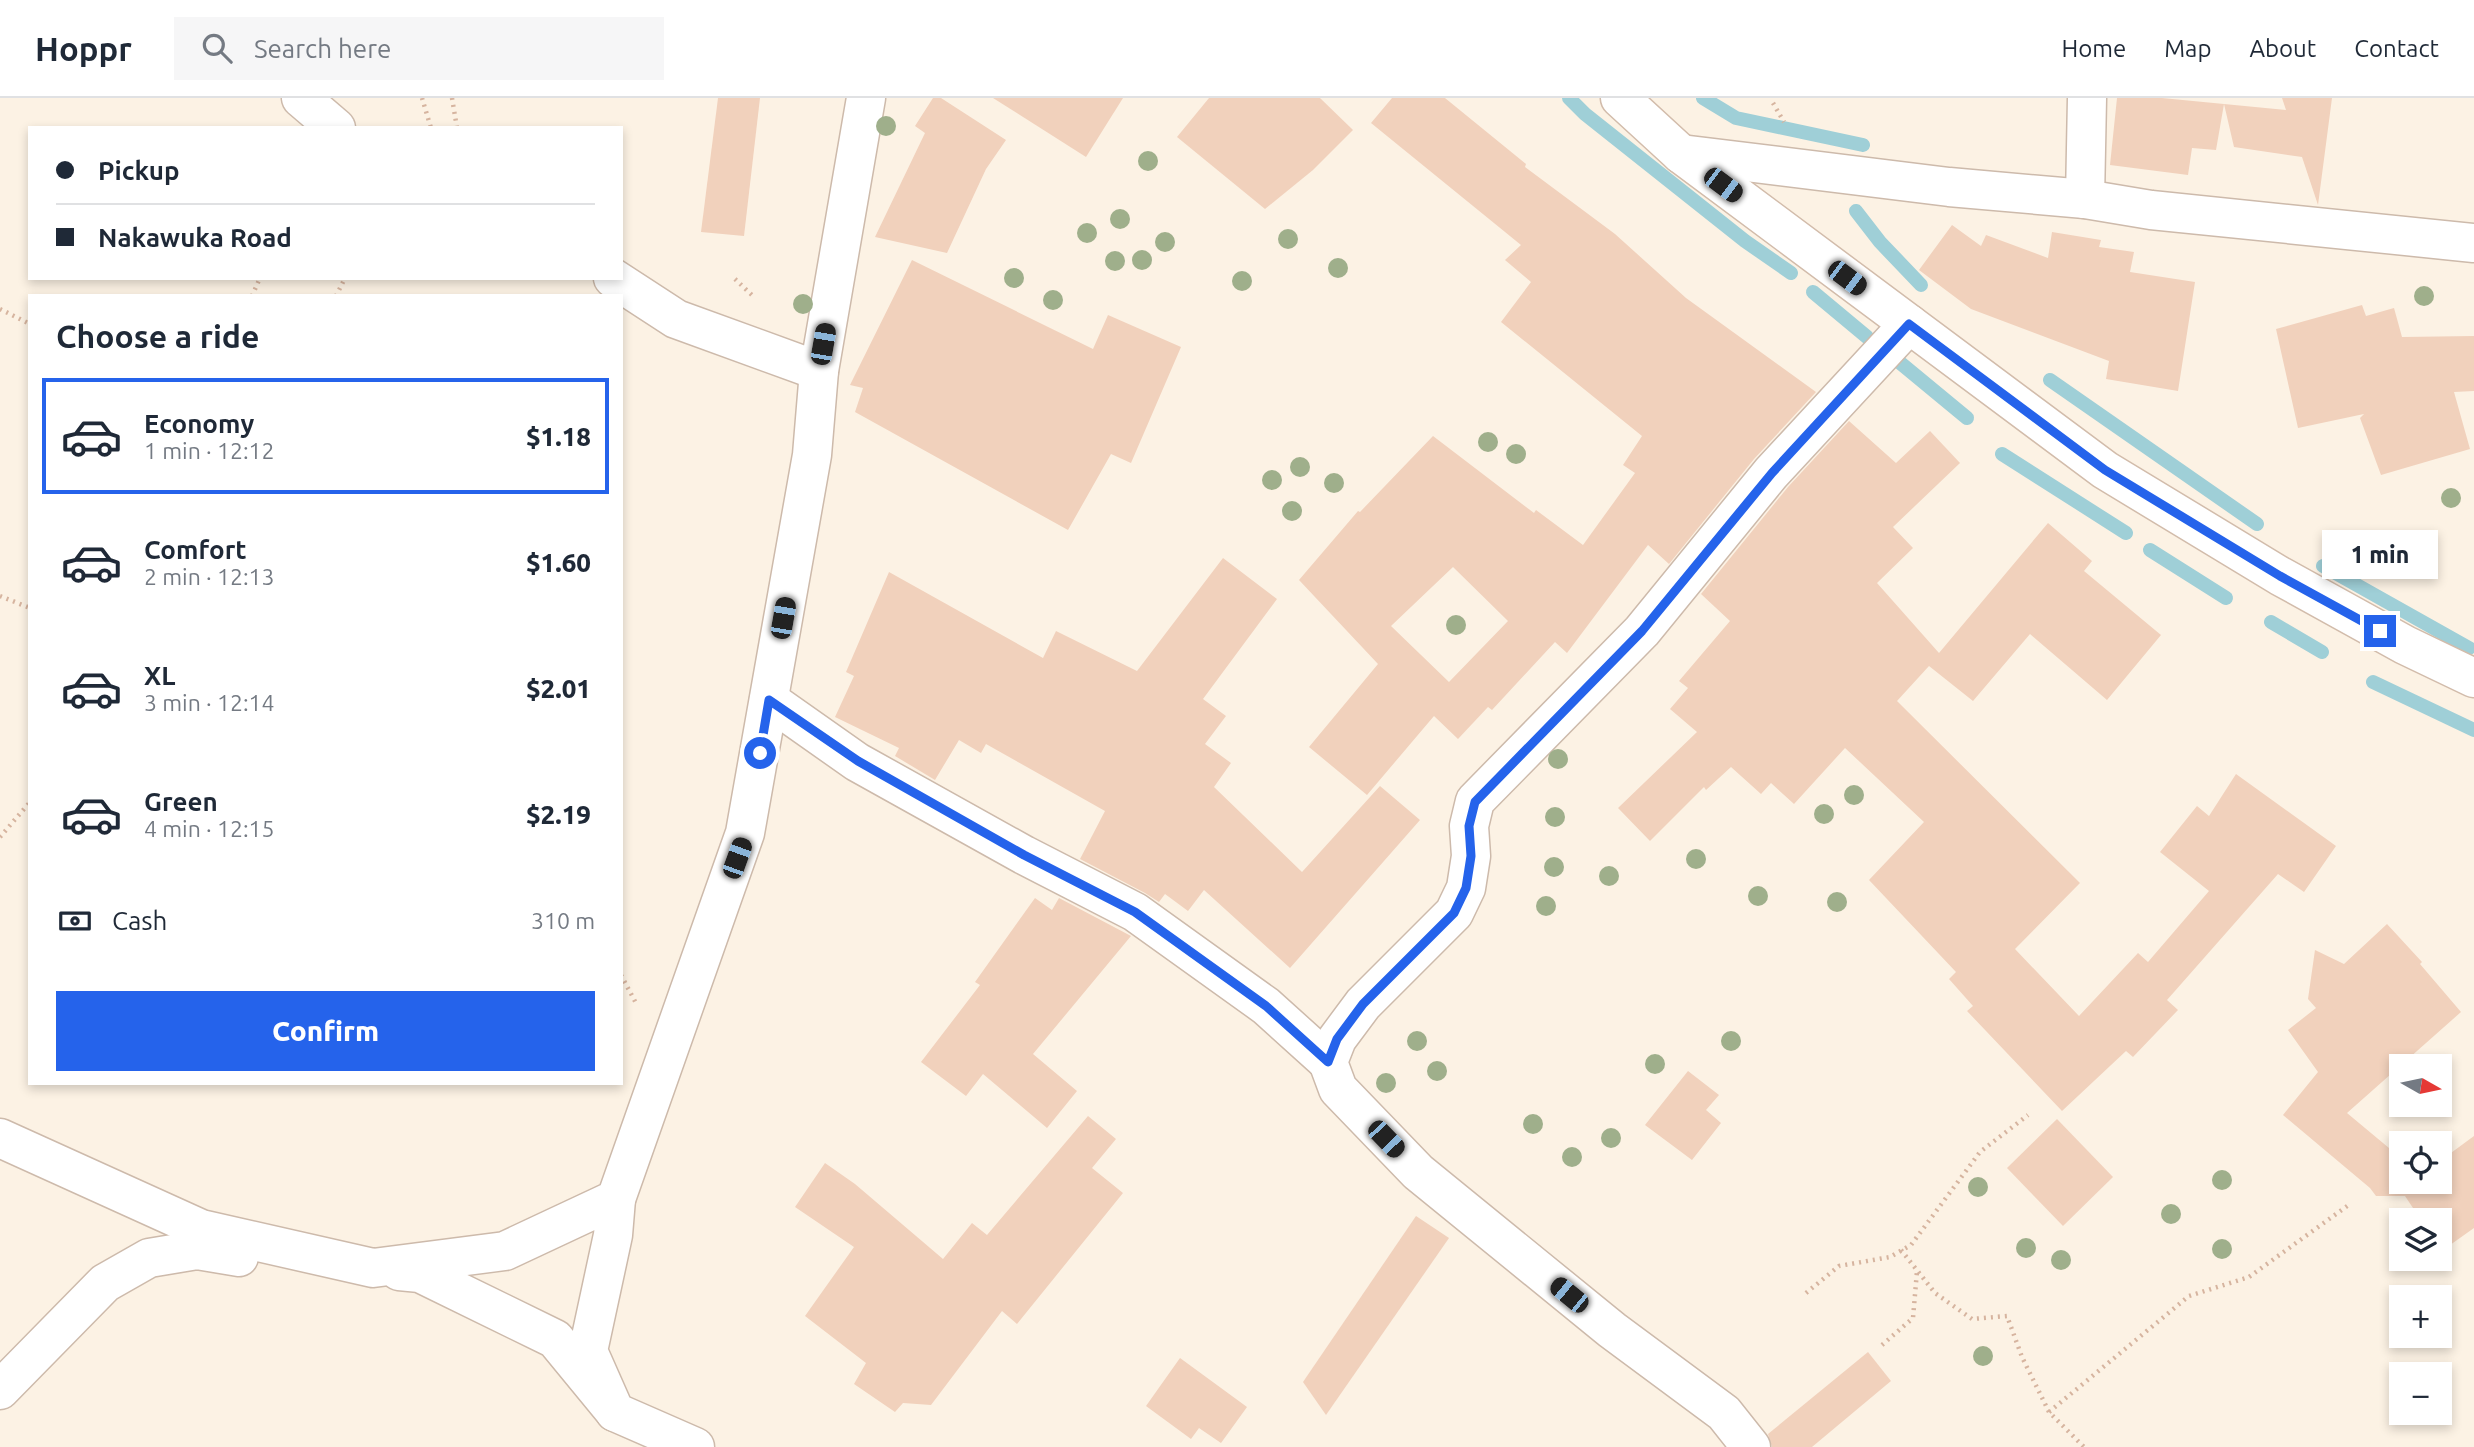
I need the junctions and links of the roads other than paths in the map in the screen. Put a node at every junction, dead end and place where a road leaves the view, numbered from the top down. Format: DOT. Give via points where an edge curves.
graph roads {
  1 [pos="301,98"];
  2 [pos="866,98"];
  3 [pos="1620,98"];
  4 [pos="2087,98"];
  5 [pos="334,126"];
  6 [pos="1681,154"];
  7 [pos="2085,199"];
  8 [pos="2474,243"];
  9 [pos="616,280"];
  10 [pos="1909,324"];
  11 [pos="819,371"];
  12 [pos="2474,678"];
  13 [pos="769,700"];
  14 [pos="1328,1062"];
  15 [pos="0,1138"];
  16 [pos="616,1199"];
  17 [pos="373,1268"];
  18 [pos="0,1390"];
  19 [pos="615,1412"];
  20 [pos="695,1447"];
  21 [pos="1751,1447"];
  1 -- 5 [label="street"];
  2 -- 11 [label="street"];
  3 -- 6 [label="street"];
  4 -- 7 [label="street"];
  6 -- 7 [label="street"];
  6 -- 10 [label="street"];
  7 -- 8 [label="street" via="2151,210"];
  9 -- 11 [label="street" via="676,319"];
  10 -- 12 [label="street" via="2105,470 2280,576"];
  10 -- 14 [label="street" via="1772,473 1642,631 1475,802 1466,888 1454,913 1363,1004 1337,1039"];
  11 -- 13 [label="street" via="812,455"];
  13 -- 14 [label="street" via="858,761 1135,912 1266,1006"];
  13 -- 16 [label="street" via="745,833"];
  14 -- 21 [label="street" via="1338,1089 1418,1172 1612,1330 1724,1413"];
  15 -- 17 [label="street" via="201,1229"];
  16 -- 17 [label="street" via="505,1251"];
  16 -- 19 [label="street" via="613,1235 588,1351"];
  17 -- 18 [label="street" via="284,1265 197,1250 149,1258 105,1283"];
  17 -- 19 [label="street" via="420,1273 555,1339"];
  19 -- 20 [label="street"];
}
